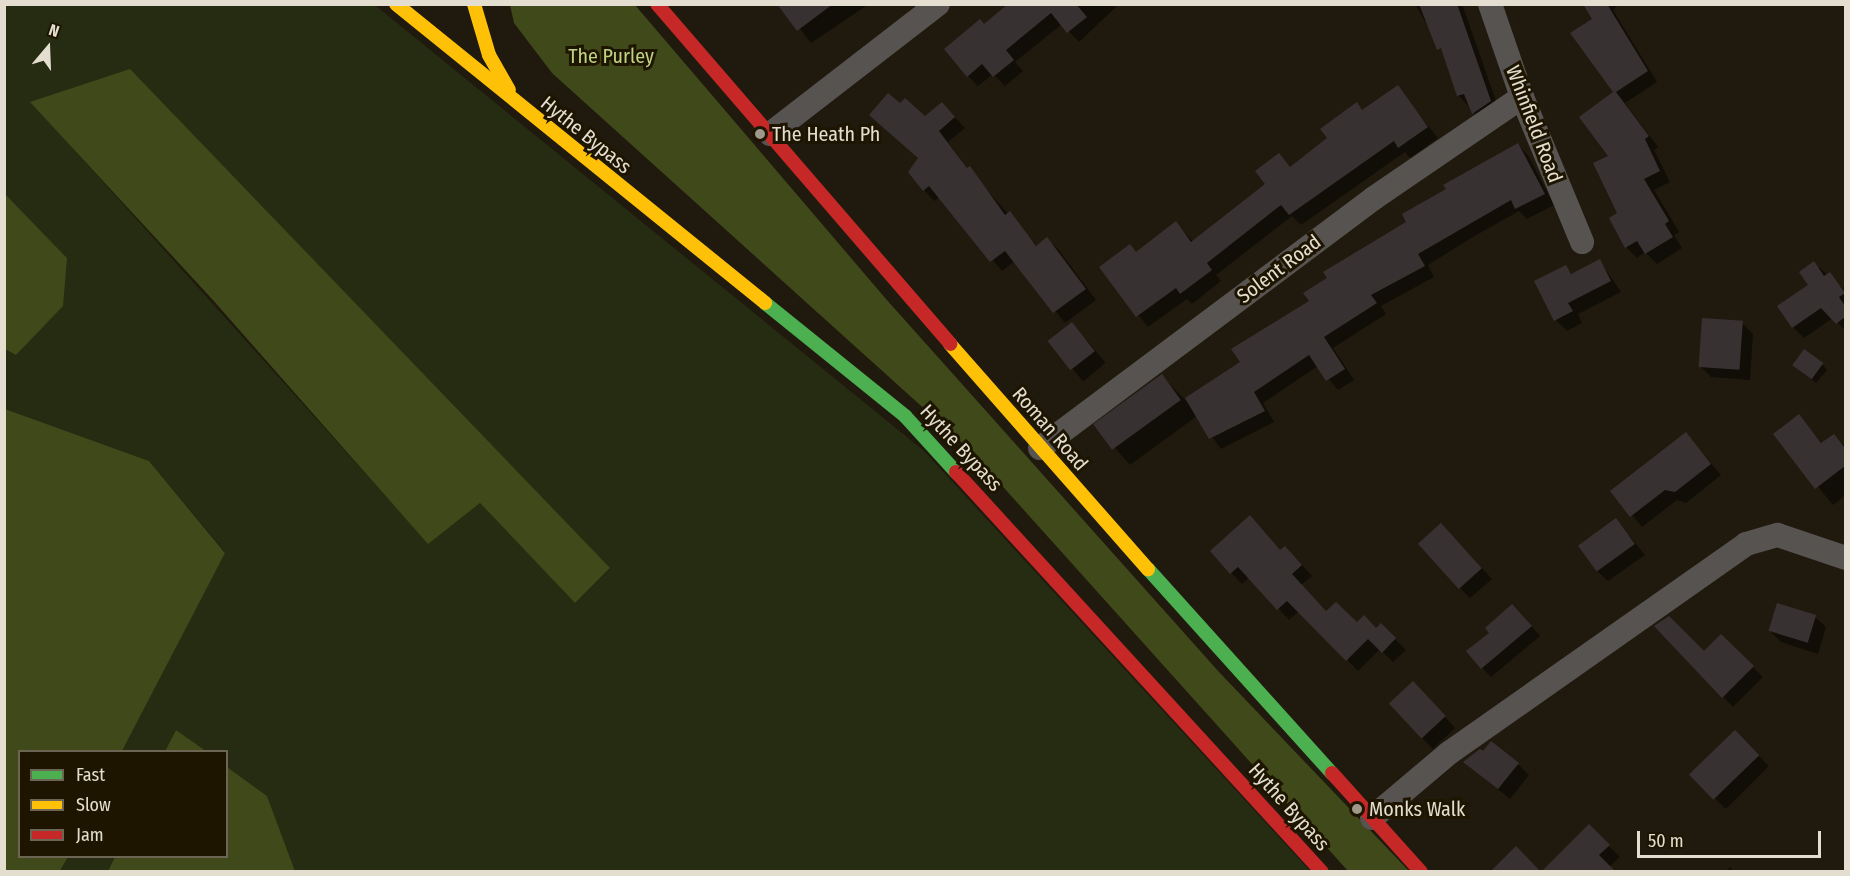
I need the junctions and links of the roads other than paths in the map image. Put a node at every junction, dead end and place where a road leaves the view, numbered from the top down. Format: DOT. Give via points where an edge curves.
graph roads {
  1 [pos="396,4"];
  2 [pos="474,4"];
  3 [pos="657,4"];
  4 [pos="938,4"];
  5 [pos="1490,4"];
  6 [pos="1522,97"];
  7 [pos="519,107"];
  8 [pos="770,134"];
  9 [pos="1582,242"];
  10 [pos="1040,448"];
  11 [pos="1845,558"];
  12 [pos="1372,818"];
  13 [pos="1322,872"];
  14 [pos="1421,872"];
  1 -- 7 [label="main road, Hythe Bypass"];
  2 -- 7 [label="main road, Hythe Bypass" via="489,55"];
  3 -- 8 [label="main road, Roman Road"];
  4 -- 8 [label="street"];
  5 -- 6 [label="street, Whinfield Road"];
  6 -- 9 [label="street, Whinfield Road"];
  6 -- 10 [label="street, Solent Road" via="1374,198"];
  7 -- 13 [label="main road, Hythe Bypass" via="905,416"];
  8 -- 10 [label="main road, Roman Road"];
  10 -- 12 [label="main road, Roman Road"];
  11 -- 12 [label="street" via="1778,535 1746,544 1449,753"];
  12 -- 14 [label="main road, Roman Road"];
}
